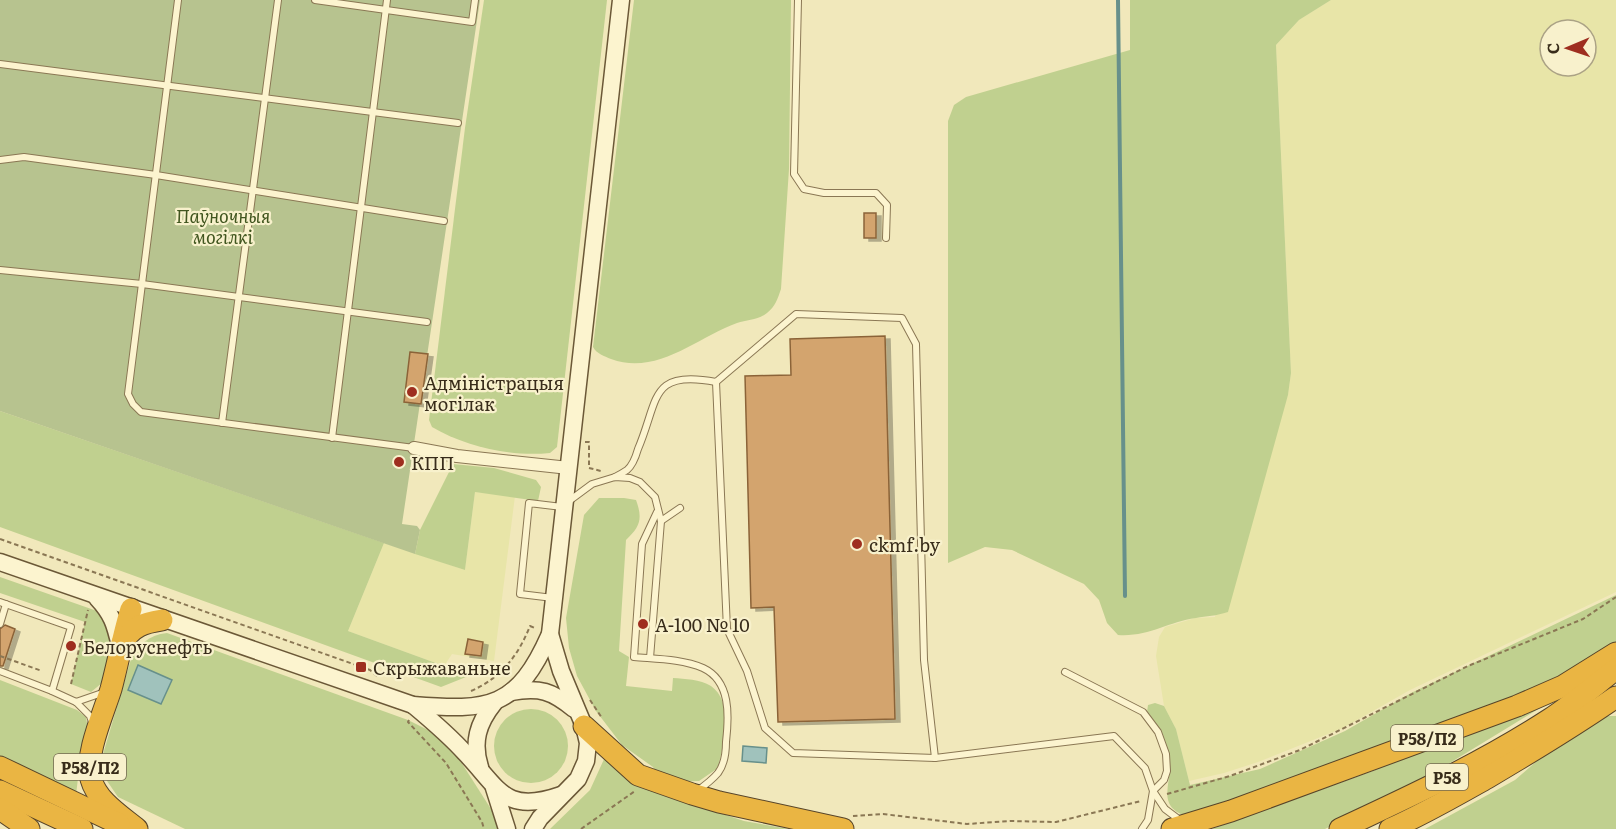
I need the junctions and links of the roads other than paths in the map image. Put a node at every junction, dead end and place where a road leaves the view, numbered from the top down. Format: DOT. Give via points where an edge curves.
graph roads {
  1 [pos="178,0"];
  2 [pos="278,0"];
  3 [pos="315,0"];
  4 [pos="387,0"];
  5 [pos="475,0"];
  6 [pos="621,0"];
  7 [pos="798,0"];
  8 [pos="386,9"];
  9 [pos="0,63"];
  10 [pos="167,86"];
  11 [pos="264,99"];
  12 [pos="373,111"];
  13 [pos="458,123"];
  14 [pos="0,160"];
  15 [pos="156,175"];
  16 [pos="252,192"];
  17 [pos="361,209"];
  18 [pos="444,221"];
  19 [pos="886,238"];
  20 [pos="0,270"];
  21 [pos="142,284"];
  22 [pos="238,296"];
  23 [pos="348,310"];
  24 [pos="427,322"];
  25 [pos="716,382"];
  26 [pos="222,423"];
  27 [pos="332,438"];
  28 [pos="414,448"];
  29 [pos="569,468"];
  30 [pos="615,477"];
  31 [pos="564,507"];
  32 [pos="680,508"];
  33 [pos="657,512"];
  34 [pos="661,521"];
  35 [pos="0,562"];
  36 [pos="554,598"];
  37 [pos="93,601"];
  38 [pos="3,603"];
  39 [pos="130,609"];
  40 [pos="162,620"];
  41 [pos="0,624"];
  42 [pos="550,634"];
  43 [pos="120,646"];
  44 [pos="1616,653"];
  45 [pos="650,658"];
  46 [pos="1616,669"];
  47 [pos="0,671"];
  48 [pos="1065,672"];
  49 [pos="111,689"];
  50 [pos="52,691"];
  51 [pos="511,692"];
  52 [pos="1616,697"];
  53 [pos="76,702"];
  54 [pos="494,703"];
  55 [pos="413,705"];
  56 [pos="1616,716"];
  57 [pos="588,719"];
  58 [pos="1585,719"];
  59 [pos="96,734"];
  60 [pos="935,758"];
  61 [pos="0,767"];
  62 [pos="482,774"];
  63 [pos="494,788"];
  64 [pos="0,791"];
  65 [pos="1153,791"];
  66 [pos="692,794"];
  67 [pos="562,795"];
  68 [pos="1154,798"];
  69 [pos="0,809"];
  70 [pos="847,823"];
  71 [pos="1180,827"];
  72 [pos="29,829"];
  73 [pos="82,829"];
  74 [pos="130,829"];
  75 [pos="136,829"];
  76 [pos="507,829"];
  77 [pos="533,829"];
  78 [pos="1142,829"];
  79 [pos="1340,829"];
  80 [pos="1390,829"];
  1 -- 10 [label="lane"];
  2 -- 11 [label="lane"];
  3 -- 8 [label="lane"];
  4 -- 8 [label="lane"];
  5 -- 8 [label="lane" via="472,22"];
  6 -- 29 [label="main road"];
  7 -- 19 [label="lane" via="794,174 804,189 876,193 887,205"];
  8 -- 12 [label="lane"];
  9 -- 10 [label="lane"];
  10 -- 11 [label="lane"];
  10 -- 15 [label="lane"];
  11 -- 12 [label="lane"];
  11 -- 16 [label="lane"];
  12 -- 13 [label="lane"];
  12 -- 17 [label="lane"];
  14 -- 15 [label="lane" via="24,157"];
  15 -- 16 [label="lane"];
  15 -- 21 [label="lane"];
  16 -- 17 [label="lane"];
  16 -- 22 [label="lane"];
  17 -- 18 [label="lane"];
  17 -- 23 [label="lane"];
  20 -- 21 [label="lane"];
  21 -- 22 [label="lane"];
  21 -- 26 [label="lane" via="128,394 132,404 141,412"];
  22 -- 23 [label="lane"];
  22 -- 26 [label="lane"];
  23 -- 24 [label="lane"];
  23 -- 27 [label="lane"];
  25 -- 30 [label="lane" via="696,378 671,381 659,390 636,456 629,469"];
  25 -- 60 [label="lane" via="727,629 747,671 765,728 793,753"];
  25 -- 60 [label="lane" via="796,314 902,318 916,344 924,660"];
  26 -- 27 [label="lane"];
  27 -- 28 [label="lane"];
  28 -- 29 [label="street"];
  29 -- 31 [label="main road"];
  30 -- 31 [label="lane" via="592,484"];
  30 -- 33 [label="lane" via="630,478 648,488 655,497"];
  31 -- 36 [label="main road"];
  31 -- 36 [label="lane" via="529,503 520,594"];
  32 -- 34 [label="lane"];
  33 -- 34 [label="lane"];
  33 -- 45 [label="lane" via="642,544 634,657"];
  34 -- 45 [label="lane"];
  35 -- 37 [label="main road"];
  36 -- 42 [label="main road"];
  37 -- 39 [label="main road"];
  37 -- 43 [label="main road, Р58/П2" via="110,612"];
  38 -- 41 [label="lane"];
  38 -- 50 [label="lane" via="71,627"];
  39 -- 40 [label="main road"];
  39 -- 43 [label="highway, Р58/П2"];
  40 -- 43 [label="highway, Р58/П2" via="142,622"];
  40 -- 55 [label="main road"];
  42 -- 51 [label="main road" via="538,661"];
  42 -- 57 [label="main road" via="561,671"];
  43 -- 49 [label="highway, Р58/П2"];
  44 -- 71 [label="highway, Р58/П2" via="1563,686 1517,706"];
  45 -- 66 [label="lane" via="702,668 714,675 728,705 726,753 719,772"];
  46 -- 79 [label="highway, Р58" via="1551,719 1459,771"];
  47 -- 50 [label="lane"];
  48 -- 65 [label="lane" via="1143,712 1158,732 1167,771"];
  49 -- 53 [label="lane"];
  49 -- 59 [label="highway, Р58/П2"];
  50 -- 53 [label="lane"];
  51 -- 54 [label="main road"];
  51 -- 57 [label="main road" via="542,690 559,696"];
  52 -- 58 [label="highway, Р58"];
  53 -- 59 [label="lane" via="90,716"];
  54 -- 55 [label="main road" via="458,709"];
  54 -- 62 [label="main road" via="483,716 476,738"];
  55 -- 62 [label="main road"];
  56 -- 58 [label="highway"];
  57 -- 66 [label="highway" via="638,775"];
  57 -- 67 [label="main road" via="586,761 578,779"];
  58 -- 80 [label="highway, Р58" via="1422,815"];
  59 -- 75 [label="highway, Р58/П2" via="90,778 100,798"];
  60 -- 65 [label="lane" via="1114,736 1145,768"];
  61 -- 74 [label="highway"];
  62 -- 63 [label="main road"];
  63 -- 67 [label="main road" via="528,803"];
  63 -- 76 [label="main road"];
  64 -- 73 [label="highway"];
  65 -- 68 [label="lane"];
  66 -- 70 [label="highway"];
  67 -- 77 [label="main road"];
  68 -- 71 [label="lane"];
  68 -- 78 [label="lane"];
  69 -- 72 [label="highway"];
}
